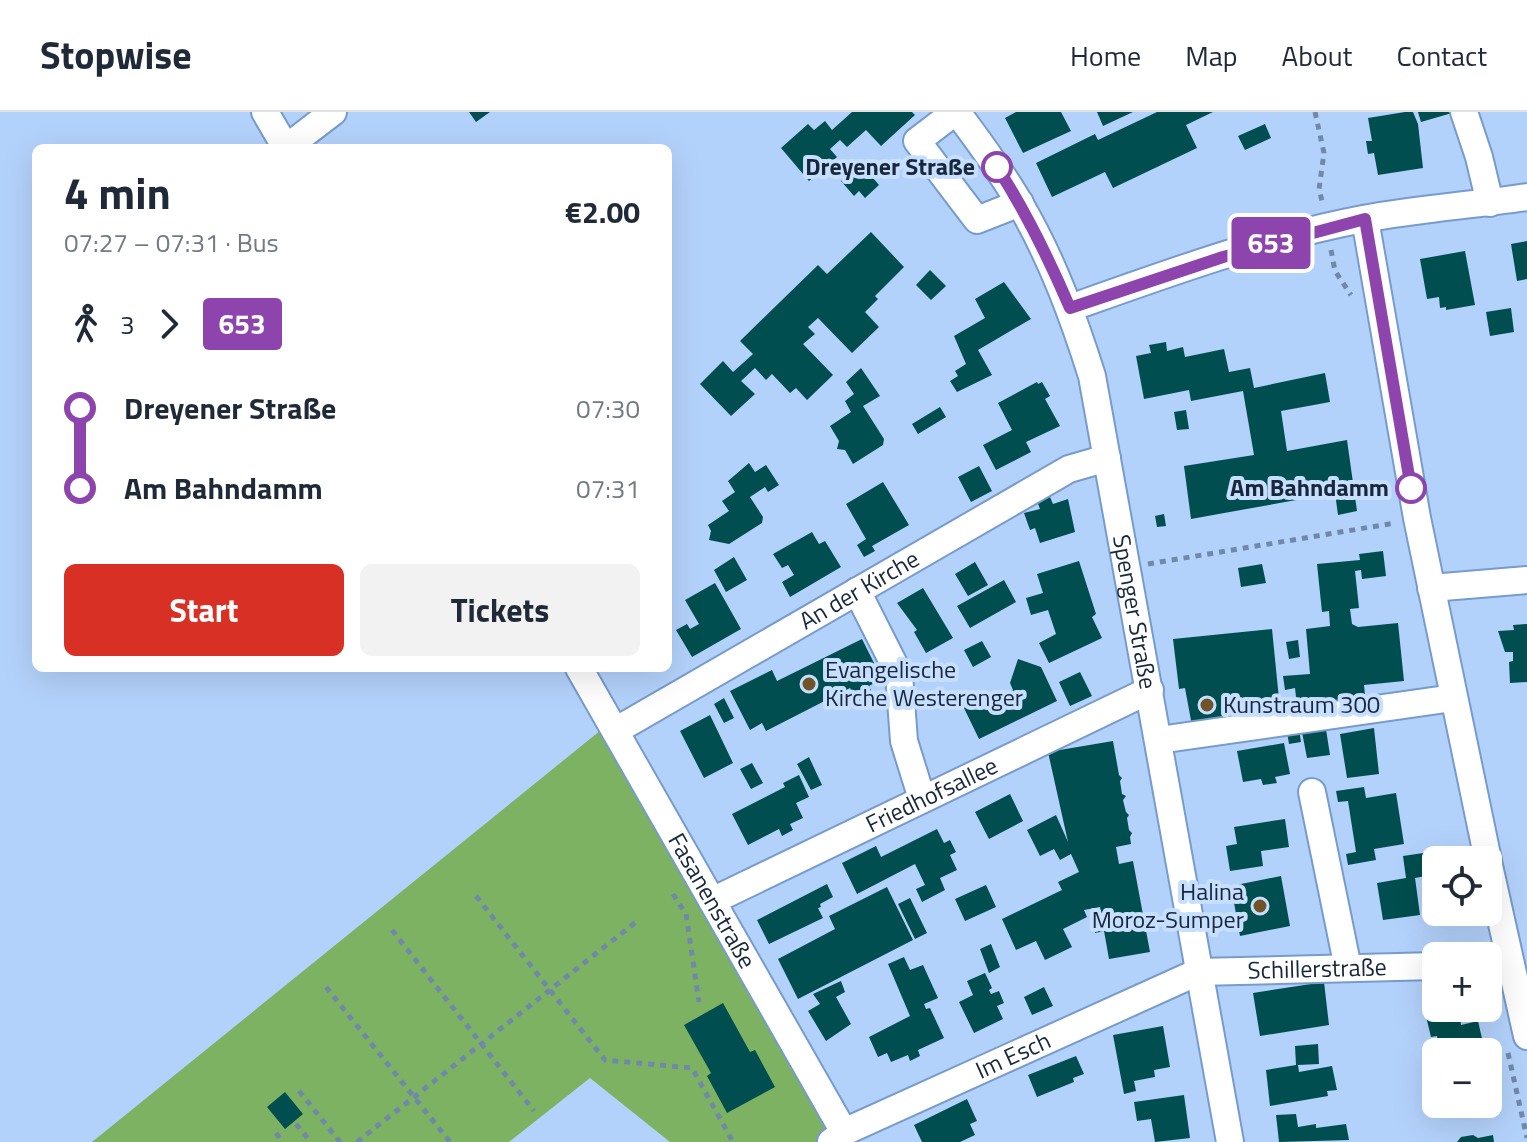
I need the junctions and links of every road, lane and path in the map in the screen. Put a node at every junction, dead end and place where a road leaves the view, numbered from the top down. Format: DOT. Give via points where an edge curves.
graph roads {
  1 [pos="265,112"];
  2 [pos="333,112"];
  3 [pos="956,112"];
  4 [pos="1315,112"];
  5 [pos="1464,112"];
  6 [pos="284,144"];
  7 [pos="291,144"];
  8 [pos="1527,197"];
  9 [pos="1020,203"];
  10 [pos="1490,203"];
  11 [pos="1324,210"];
  12 [pos="1365,219"];
  13 [pos="1070,308"];
  14 [pos="1107,458"];
  15 [pos="1417,518"];
  16 [pos="1127,567"];
  17 [pos="1527,580"];
  18 [pos="1431,588"];
  19 [pos="857,591"];
  20 [pos="581,672"];
  21 [pos="1150,690"];
  22 [pos="1453,698"];
  23 [pos="615,731"];
  24 [pos="1159,740"];
  25 [pos="1312,792"];
  26 [pos="922,799"];
  27 [pos="1485,846"];
  28 [pos="673,894"];
  29 [pos="476,896"];
  30 [pos="712,901"];
  31 [pos="636,922"];
  32 [pos="1501,926"];
  33 [pos="392,930"];
  34 [pos="1508,964"];
  35 [pos="1422,966"];
  36 [pos="1348,968"];
  37 [pos="1198,972"];
  38 [pos="326,987"];
  39 [pos="549,989"];
  40 [pos="699,1002"];
  41 [pos="1527,1036"];
  42 [pos="482,1042"];
  43 [pos="299,1091"];
  44 [pos="414,1097"];
  45 [pos="534,1111"];
  46 [pos="296,1124"];
  47 [pos="276,1133"];
  48 [pos="838,1137"];
  49 [pos="283,1142"];
  50 [pos="311,1142"];
  51 [pos="340,1142"];
  52 [pos="357,1142"];
  53 [pos="450,1142"];
  54 [pos="733,1142"];
  55 [pos="1230,1142"];
  1 -- 6 [label="street"];
  2 -- 7 [label="street"];
  3 -- 9 [label="street, Spenger Straße"];
  3 -- 9 [label="street" via="917,141 977,220"];
  4 -- 11 [label="path" via="1324,153 1319,189"];
  5 -- 10 [label="street"];
  8 -- 10 [label="street"];
  9 -- 13 [label="street, Spenger Straße"];
  10 -- 12 [label="street"];
  12 -- 13 [label="street" via="1223,257"];
  12 -- 15 [label="street"];
  13 -- 14 [label="street, Spenger Straße" via="1092,376"];
  14 -- 16 [label="street, Spenger Straße"];
  14 -- 19 [label="street, An der Kirche" via="1069,469"];
  15 -- 16 [label="path"];
  15 -- 18 [label="street"];
  16 -- 21 [label="street, Spenger Straße"];
  17 -- 18 [label="street"];
  18 -- 22 [label="street"];
  19 -- 23 [label="street, An der Kirche"];
  19 -- 26 [label="street" via="899,674 904,741"];
  20 -- 23 [label="street, Fasanenstraße"];
  21 -- 24 [label="street, Spenger Straße"];
  21 -- 26 [label="street, Friedhofsallee"];
  22 -- 24 [label="street"];
  22 -- 27 [label="street"];
  23 -- 30 [label="street, Fasanenstraße"];
  24 -- 37 [label="street, Spenger Straße"];
  25 -- 36 [label="street"];
  26 -- 30 [label="street, Friedhofsallee"];
  28 -- 40 [label="path" via="686,914"];
  29 -- 39 [label="path"];
  30 -- 48 [label="street, Fasanenstraße"];
  31 -- 39 [label="path"];
  32 -- 34 [label="street"];
  33 -- 42 [label="path"];
  34 -- 41 [label="street"];
  35 -- 36 [label="street, Schillerstraße"];
  36 -- 37 [label="street, Schillerstraße"];
  37 -- 48 [label="street, Im Esch"];
  37 -- 55 [label="street, Spenger Straße"];
  38 -- 44 [label="path"];
  39 -- 42 [label="path"];
  39 -- 54 [label="path" via="605,1060 692,1068"];
  42 -- 44 [label="path"];
  42 -- 45 [label="path"];
  43 -- 51 [label="path"];
  44 -- 52 [label="path"];
  44 -- 53 [label="path"];
  46 -- 50 [label="path"];
  47 -- 49 [label="path"];
}
